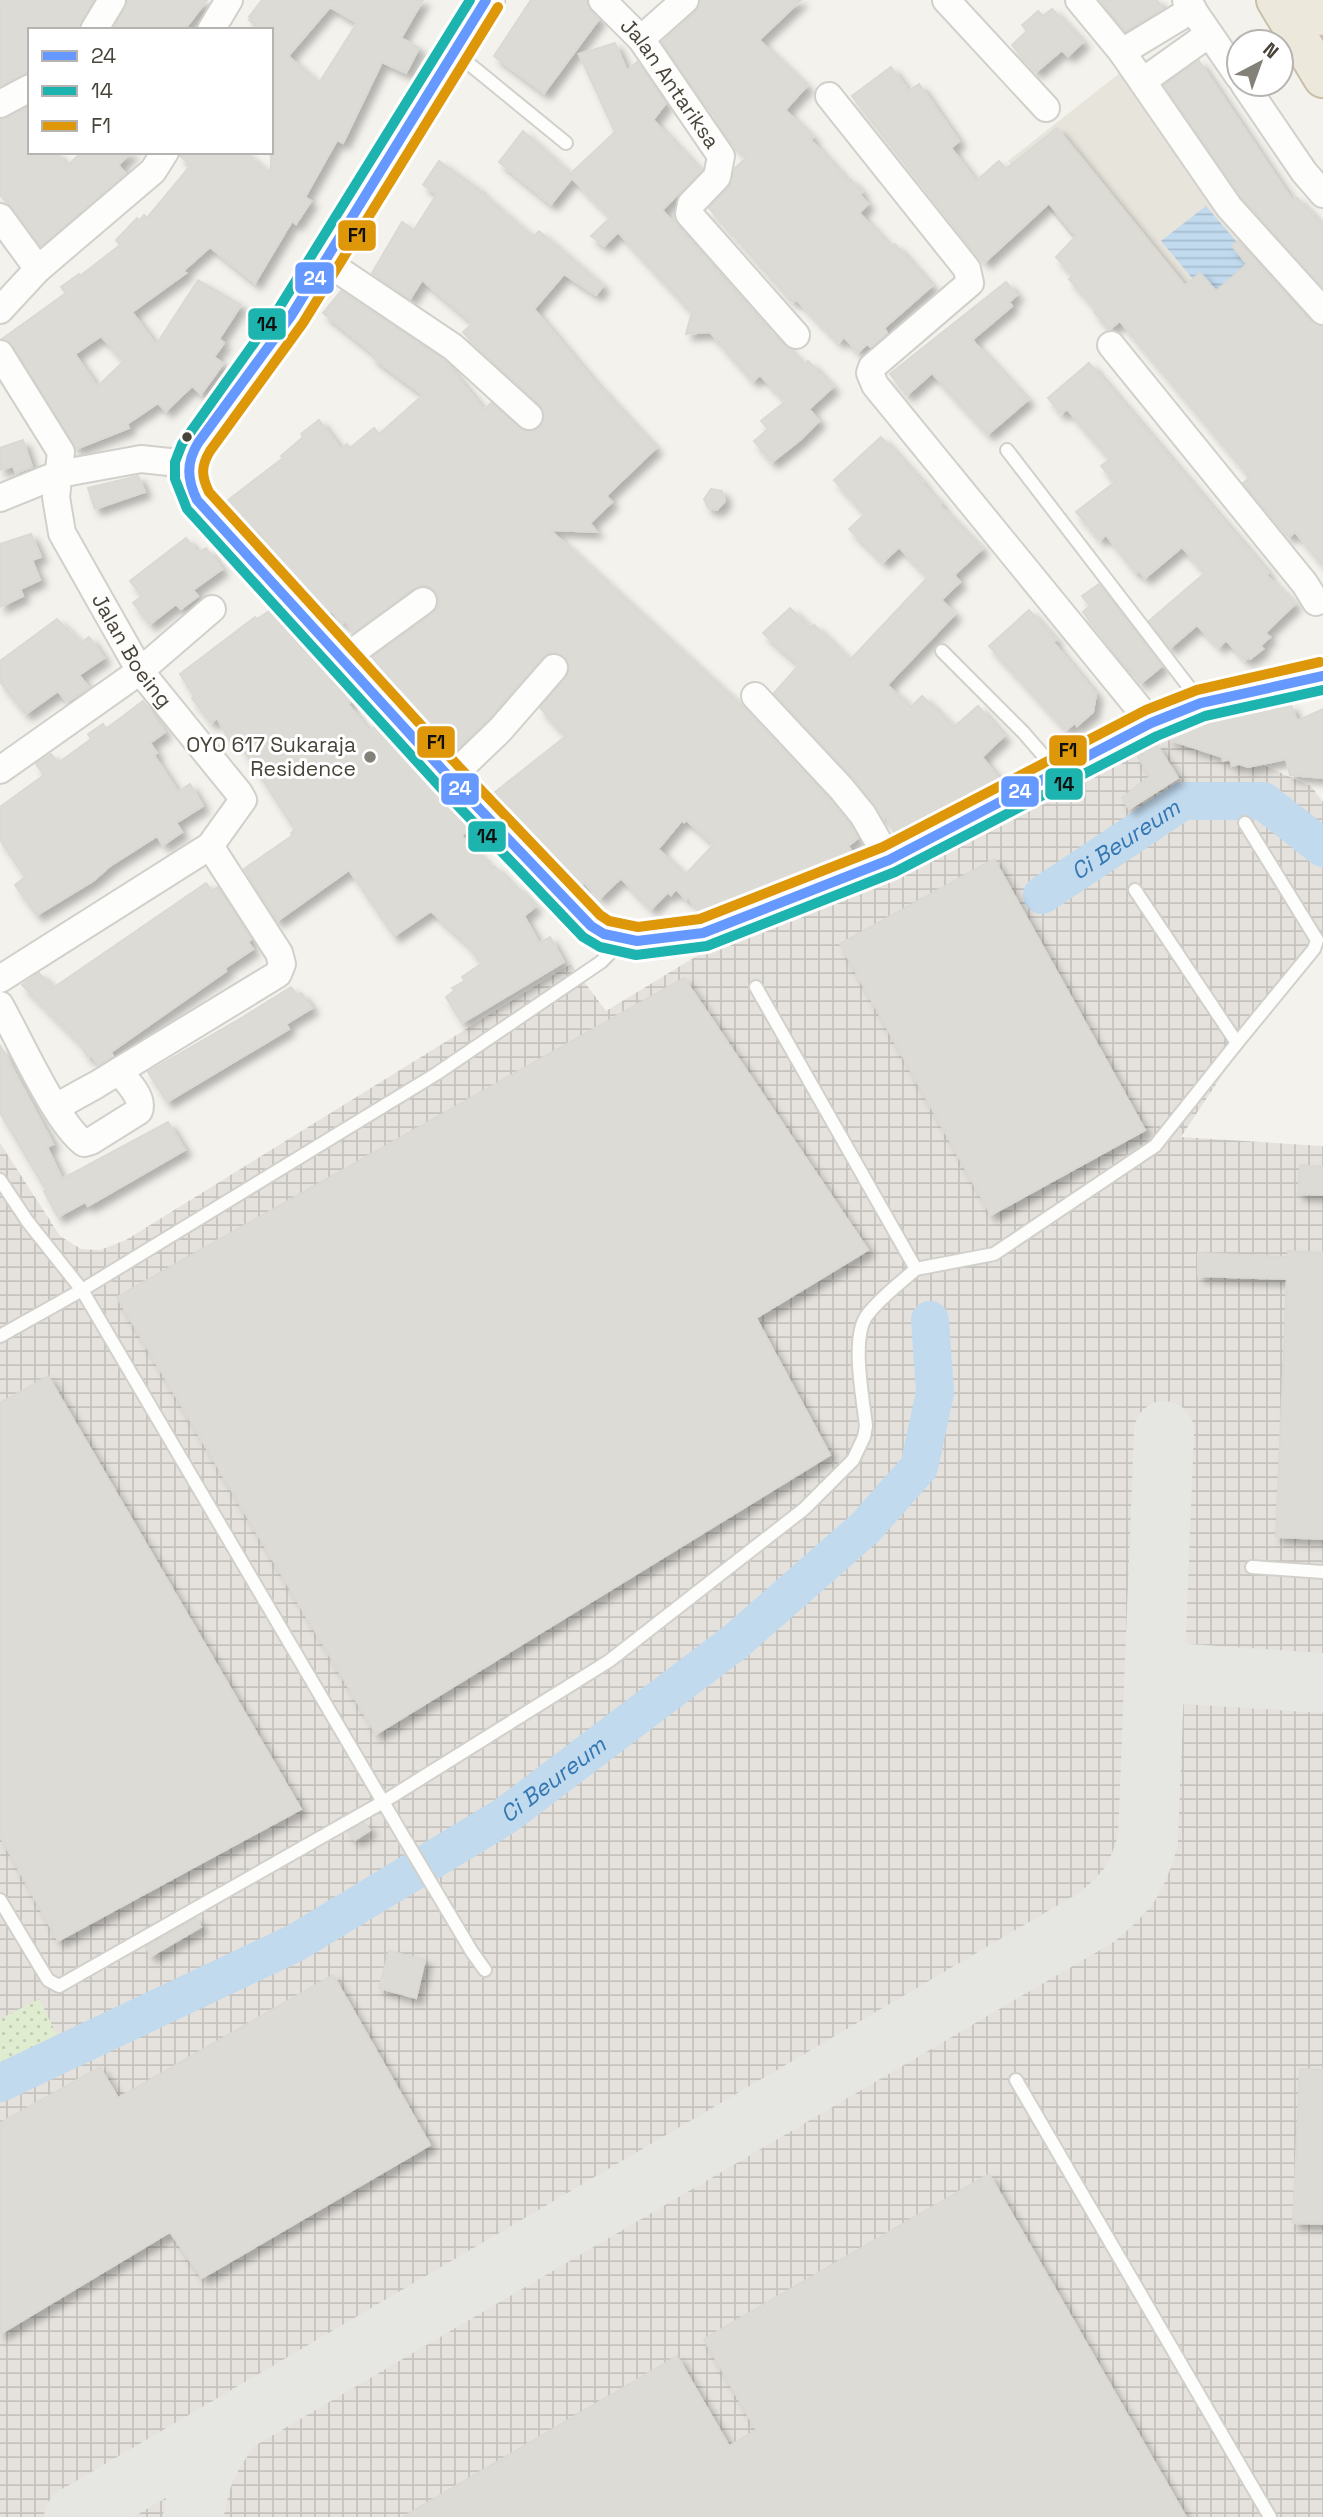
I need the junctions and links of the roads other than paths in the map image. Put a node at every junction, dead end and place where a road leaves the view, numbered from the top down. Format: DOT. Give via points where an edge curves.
graph roads {
  1 [pos="112,0"];
  2 [pos="229,0"];
  3 [pos="486,0"];
  4 [pos="602,0"];
  5 [pos="685,0"];
  6 [pos="946,0"];
  7 [pos="1079,0"];
  8 [pos="1276,0"];
  9 [pos="1315,0"];
  10 [pos="1189,5"];
  11 [pos="1323,16"];
  12 [pos="95,28"];
  13 [pos="212,28"];
  14 [pos="1209,34"];
  15 [pos="641,39"];
  16 [pos="454,51"];
  17 [pos="1122,52"];
  18 [pos="1225,57"];
  19 [pos="1323,78"];
  20 [pos="1143,81"];
  21 [pos="28,89"];
  22 [pos="829,96"];
  23 [pos="1254,98"];
  24 [pos="0,104"];
  25 [pos="1046,108"];
  26 [pos="566,143"];
  27 [pos="164,154"];
  28 [pos="1323,194"];
  29 [pos="0,217"];
  30 [pos="326,261"];
  31 [pos="38,269"];
  32 [pos="0,310"];
  33 [pos="1323,311"];
  34 [pos="796,335"];
  35 [pos="1111,345"];
  36 [pos="2,363"];
  37 [pos="529,416"];
  38 [pos="1007,450"];
  39 [pos="188,464"];
  40 [pos="59,474"];
  41 [pos="0,498"];
  42 [pos="1318,596"];
  43 [pos="423,601"];
  44 [pos="212,609"];
  45 [pos="942,651"];
  46 [pos="342,660"];
  47 [pos="554,668"];
  48 [pos="140,671"];
  49 [pos="1323,676"];
  50 [pos="755,695"];
  51 [pos="1201,703"];
  52 [pos="1151,723"];
  53 [pos="0,770"];
  54 [pos="1058,772"];
  55 [pos="450,778"];
  56 [pos="1245,823"];
  57 [pos="209,846"];
  58 [pos="890,860"];
  59 [pos="1135,890"];
  60 [pos="618,938"];
  61 [pos="0,979"];
  62 [pos="756,987"];
  63 [pos="0,1004"];
  64 [pos="1237,1044"];
  65 [pos="118,1071"];
  66 [pos="56,1107"];
  67 [pos="0,1180"];
  68 [pos="916,1269"];
  69 [pos="82,1290"];
  70 [pos="0,1336"];
  71 [pos="1252,1567"];
  72 [pos="1323,1572"];
  73 [pos="383,1802"];
  74 [pos="0,1900"];
  75 [pos="485,1970"];
  76 [pos="1016,2080"];
  77 [pos="1270,2517"];
  1 -- 12 [label="street"];
  2 -- 13 [label="street"];
  3 -- 16 [label="main road"];
  4 -- 15 [label="street, Jalan Antariksa"];
  5 -- 15 [label="street"];
  6 -- 25 [label="street"];
  7 -- 17 [label="street"];
  8 -- 19 [label="highway"];
  9 -- 11 [label="highway"];
  10 -- 14 [label="street"];
  10 -- 17 [label="street"];
  14 -- 18 [label="street"];
  14 -- 20 [label="street"];
  15 -- 34 [label="street, Jalan Antariksa" via="721,156 717,177 691,204 689,214"];
  16 -- 26 [label="lane"];
  16 -- 30 [label="main road"];
  17 -- 20 [label="street"];
  20 -- 33 [label="street" via="1229,207"];
  21 -- 24 [label="street"];
  22 -- 52 [label="street" via="970,277 970,283 872,367 875,385"];
  23 -- 28 [label="street"];
  27 -- 31 [label="street" via="153,171"];
  29 -- 31 [label="street"];
  30 -- 37 [label="street" via="453,347"];
  30 -- 39 [label="main road" via="198,443"];
  31 -- 32 [label="street"];
  35 -- 42 [label="street"];
  36 -- 40 [label="street, Jalan Boeing" via="61,452"];
  38 -- 51 [label="lane"];
  39 -- 40 [label="street" via="141,459"];
  39 -- 46 [label="main road" via="187,475 197,500"];
  40 -- 41 [label="street"];
  40 -- 48 [label="street, Jalan Boeing" via="57,505 62,533"];
  43 -- 46 [label="street"];
  44 -- 48 [label="street"];
  45 -- 54 [label="lane"];
  46 -- 55 [label="main road"];
  47 -- 55 [label="street"];
  48 -- 53 [label="street"];
  48 -- 57 [label="street, Jalan Boeing" via="243,800"];
  49 -- 51 [label="main road"];
  50 -- 58 [label="street" via="841,788"];
  51 -- 52 [label="main road"];
  52 -- 54 [label="main road"];
  54 -- 58 [label="main road"];
  55 -- 60 [label="main road" via="579,916"];
  56 -- 64 [label="lane" via="1317,940"];
  57 -- 61 [label="street, Jalan Boeing"];
  57 -- 65 [label="street" via="279,953 282,964 278,974"];
  58 -- 60 [label="main road" via="703,933 637,941"];
  59 -- 64 [label="lane"];
  60 -- 69 [label="lane" via="601,962 436,1074"];
  62 -- 68 [label="lane"];
  63 -- 66 [label="street"];
  64 -- 68 [label="lane" via="1155,1146 994,1254"];
  65 -- 66 [label="street"];
  65 -- 66 [label="street" via="139,1099 139,1111 91,1141 78,1139"];
  67 -- 69 [label="lane"];
  68 -- 73 [label="lane" via="867,1315 860,1331 866,1426 853,1460 804,1509 609,1661"];
  69 -- 70 [label="lane"];
  69 -- 73 [label="lane"];
  71 -- 72 [label="lane"];
  73 -- 74 [label="lane" via="59,1986 48,1980"];
  73 -- 75 [label="lane"];
  76 -- 77 [label="lane"];
}
